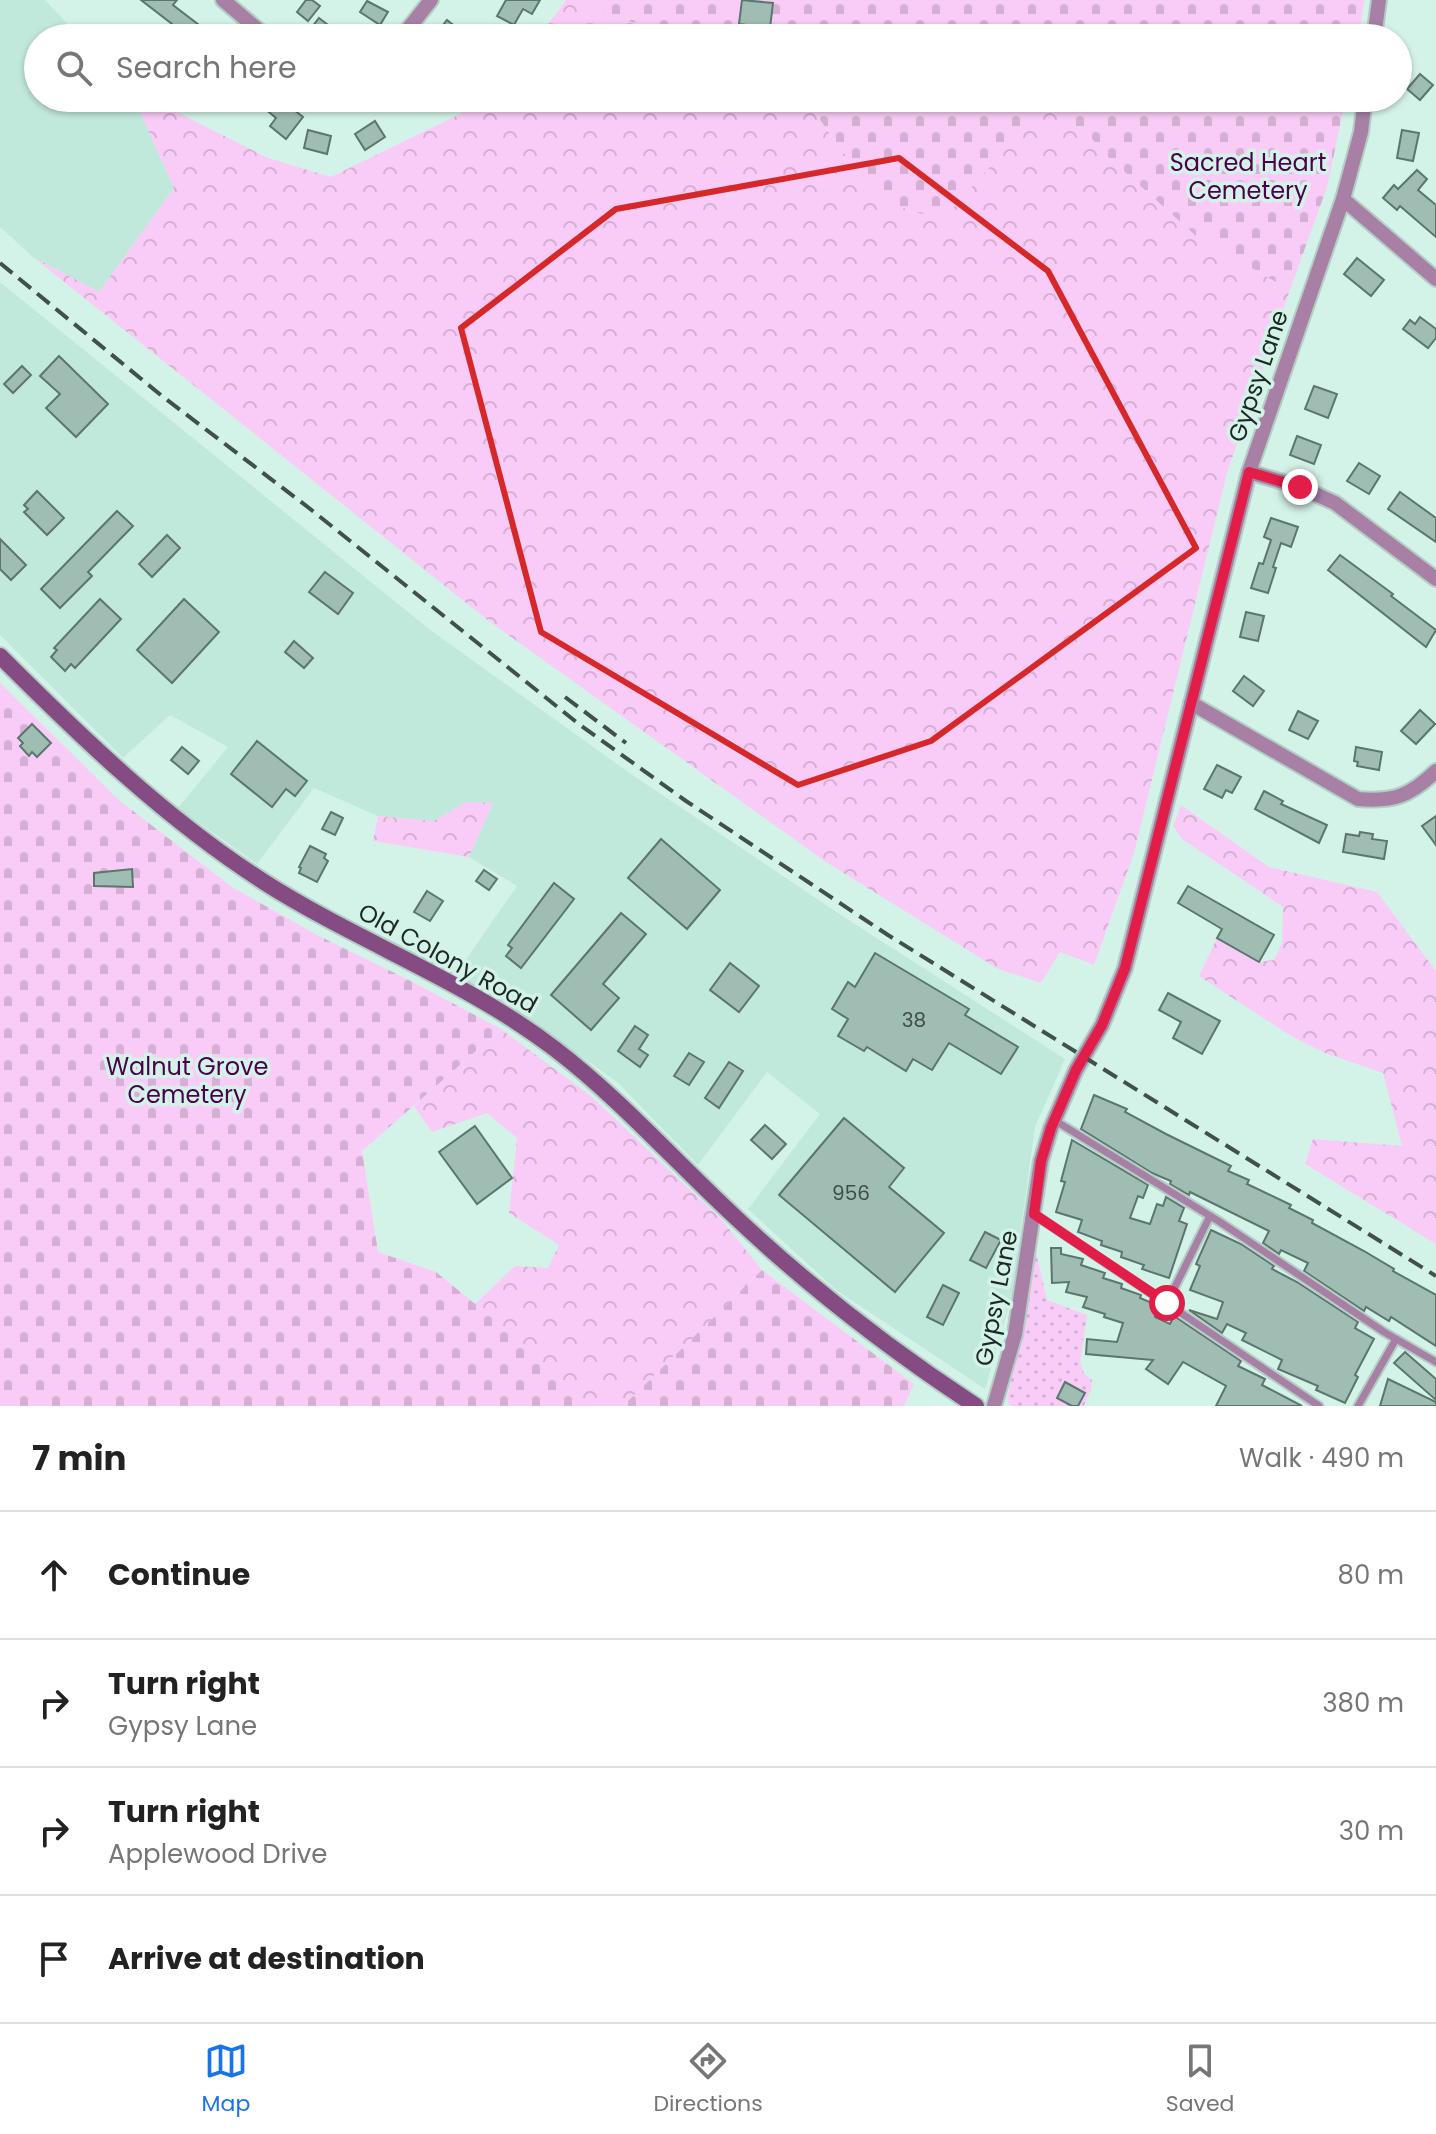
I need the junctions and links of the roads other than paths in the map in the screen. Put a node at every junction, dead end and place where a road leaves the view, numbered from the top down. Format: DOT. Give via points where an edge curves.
graph roads {
  1 [pos="223,0"];
  2 [pos="431,0"];
  3 [pos="1379,0"];
  4 [pos="251,24"];
  5 [pos="412,24"];
  6 [pos="1376,24"];
  7 [pos="1363,112"];
  8 [pos="1343,199"];
  9 [pos="1436,279"];
  10 [pos="1249,472"];
  11 [pos="1436,579"];
  12 [pos="0,656"];
  13 [pos="1191,703"];
  14 [pos="1436,771"];
  15 [pos="1054,1120"];
  16 [pos="1034,1214"];
  17 [pos="1210,1216"];
  18 [pos="1167,1303"];
  19 [pos="1396,1339"];
  20 [pos="1436,1362"];
  21 [pos="976,1406"];
  22 [pos="994,1406"];
  23 [pos="1319,1406"];
  24 [pos="1358,1406"];
  1 -- 4 [label="street"];
  2 -- 5 [label="street"];
  3 -- 6 [label="street"];
  7 -- 8 [label="street, Gypsy Lane"];
  8 -- 9 [label="street"];
  8 -- 10 [label="street, Gypsy Lane"];
  10 -- 11 [label="street" via="1335,503"];
  10 -- 13 [label="street, Gypsy Lane"];
  12 -- 21 [label="main road, Old Colony Road" via="131,781 218,850 307,908 479,998 556,1050 808,1283"];
  13 -- 14 [label="street" via="1358,799 1386,801"];
  13 -- 15 [label="street, Gypsy Lane" via="1125,968"];
  15 -- 16 [label="street, Gypsy Lane" via="1041,1161"];
  15 -- 17 [label="lane"];
  16 -- 18 [label="lane"];
  16 -- 22 [label="street, Gypsy Lane" via="1015,1334"];
  17 -- 18 [label="lane"];
  17 -- 19 [label="lane"];
  18 -- 23 [label="lane"];
  19 -- 20 [label="lane"];
  19 -- 24 [label="lane"];
}
